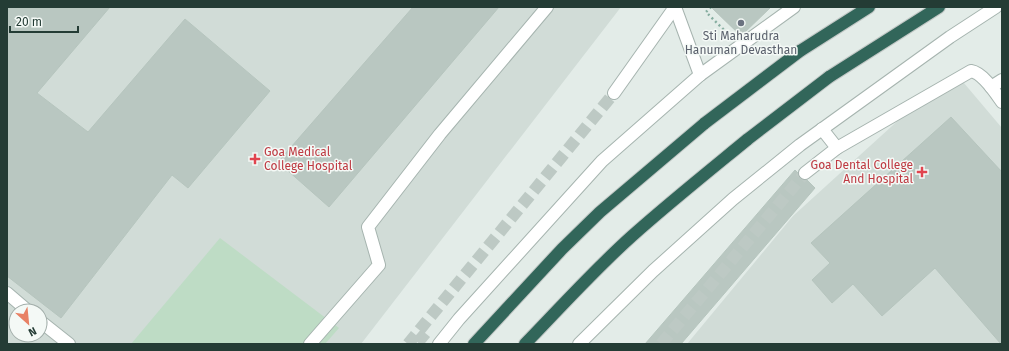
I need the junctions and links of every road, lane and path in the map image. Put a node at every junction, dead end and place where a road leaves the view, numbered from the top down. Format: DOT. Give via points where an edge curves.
graph roads {
  1 [pos="548,7"];
  2 [pos="675,7"];
  3 [pos="711,7"];
  4 [pos="794,7"];
  5 [pos="869,7"];
  6 [pos="939,7"];
  7 [pos="996,7"];
  8 [pos="730,36"];
  9 [pos="700,75"];
  10 [pos="1002,80"];
  11 [pos="991,87"];
  12 [pos="614,93"];
  13 [pos="1002,102"];
  14 [pos="822,130"];
  15 [pos="837,148"];
  16 [pos="805,173"];
  17 [pos="7,294"];
  18 [pos="18,303"];
  19 [pos="48,327"];
  20 [pos="69,344"];
  21 [pos="310,344"];
  22 [pos="439,344"];
  23 [pos="474,344"];
  24 [pos="525,344"];
  25 [pos="578,344"];
  1 -- 21 [label="street" via="440,134 368,227 379,265"];
  2 -- 9 [label="street"];
  2 -- 12 [label="street"];
  3 -- 8 [label="path" via="706,12"];
  4 -- 9 [label="street"];
  5 -- 23 [label="highway, bridge" via="800,51 705,123 589,222"];
  6 -- 24 [label="highway, bridge" via="829,77 748,139 631,237"];
  7 -- 14 [label="street" via="950,37"];
  9 -- 22 [label="street" via="602,161"];
  10 -- 11 [label="street"];
  11 -- 13 [label="street"];
  11 -- 15 [label="street" via="971,71"];
  14 -- 15 [label="street"];
  14 -- 25 [label="street" via="733,199 653,271"];
  15 -- 16 [label="street"];
  17 -- 18 [label="street"];
  19 -- 20 [label="street"];
}
